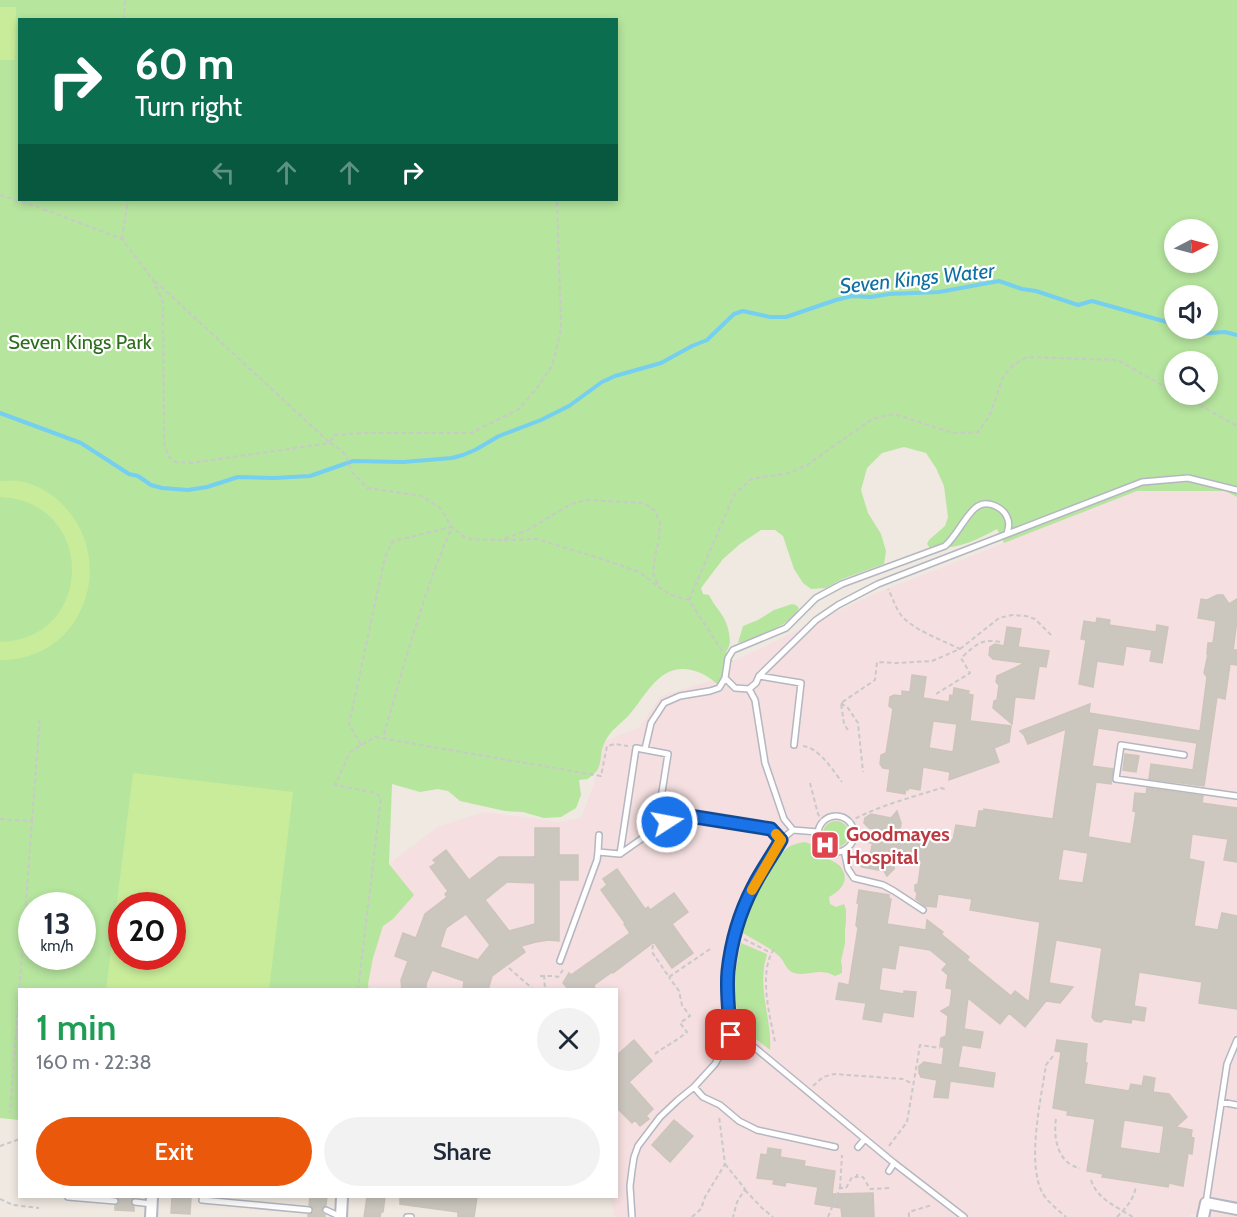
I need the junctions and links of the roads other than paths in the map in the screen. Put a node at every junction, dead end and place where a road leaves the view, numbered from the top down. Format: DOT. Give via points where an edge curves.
graph roads {
  1 [pos="1237,490"];
  2 [pos="1007,534"];
  3 [pos="759,676"];
  4 [pos="725,678"];
  5 [pos="749,688"];
  6 [pos="794,745"];
  7 [pos="645,749"];
  8 [pos="1184,754"];
  9 [pos="1237,796"];
  10 [pos="656,830"];
  11 [pos="793,830"];
  12 [pos="818,832"];
  13 [pos="599,835"];
  14 [pos="781,840"];
  15 [pos="844,850"];
  16 [pos="598,852"];
  17 [pos="620,854"];
  18 [pos="923,910"];
  19 [pos="560,961"];
  20 [pos="731,1035"];
  21 [pos="1237,1040"];
  22 [pos="796,1082"];
  23 [pos="694,1087"];
  24 [pos="791,1088"];
  25 [pos="1221,1102"];
  26 [pos="1237,1105"];
  27 [pos="865,1139"];
  28 [pos="836,1147"];
  29 [pos="858,1147"];
  30 [pos="894,1163"];
  31 [pos="890,1171"];
  32 [pos="80,1198"];
  33 [pos="342,1198"];
  34 [pos="202,1200"];
  35 [pos="115,1201"];
  36 [pos="152,1201"];
  37 [pos="135,1202"];
  38 [pos="1206,1203"];
  39 [pos="1237,1209"];
  40 [pos="309,1210"];
  41 [pos="326,1210"];
  42 [pos="151,1217"];
  43 [pos="341,1217"];
  44 [pos="632,1217"];
  45 [pos="964,1217"];
  46 [pos="1203,1217"];
  1 -- 2 [label="lane" via="1188,478 1142,482"];
  2 -- 3 [label="lane" via="884,582 838,605 816,620"];
  2 -- 4 [label="lane" via="1009,522 996,506 977,506 945,546 842,584 816,598 786,628 733,650"];
  3 -- 5 [label="lane"];
  3 -- 6 [label="lane" via="801,683"];
  4 -- 5 [label="lane" via="735,688"];
  4 -- 7 [label="lane" via="719,688 664,703 651,723"];
  5 -- 11 [label="lane" via="755,700 765,764 784,819"];
  7 -- 10 [label="lane" via="668,754"];
  7 -- 17 [label="lane" via="636,748"];
  8 -- 9 [label="lane" via="1121,745 1116,779"];
  10 -- 14 [label="lane" via="677,814 771,829"];
  10 -- 17 [label="lane"];
  11 -- 12 [label="lane"];
  11 -- 14 [label="lane"];
  12 -- 15 [label="lane" via="823,847 833,852"];
  12 -- 15 [label="lane" via="823,822 833,816 844,818 854,830 853,840"];
  13 -- 16 [label="lane"];
  14 -- 20 [label="lane" via="753,888 735,934 728,971"];
  15 -- 18 [label="lane" via="848,869 855,878 883,885"];
  16 -- 17 [label="lane"];
  16 -- 19 [label="lane"];
  20 -- 22 [label="lane" via="742,1037"];
  20 -- 23 [label="lane" via="715,1064"];
  21 -- 25 [label="lane" via="1227,1064"];
  22 -- 24 [label="lane"];
  22 -- 27 [label="lane"];
  23 -- 28 [label="lane" via="757,1130"];
  23 -- 44 [label="lane" via="660,1117 638,1146 630,1186"];
  25 -- 26 [label="lane"];
  25 -- 38 [label="lane"];
  27 -- 29 [label="lane"];
  27 -- 30 [label="lane"];
  30 -- 31 [label="lane"];
  30 -- 45 [label="lane"];
  32 -- 35 [label="lane"];
  33 -- 43 [label="street"];
  34 -- 40 [label="lane"];
  36 -- 37 [label="lane"];
  36 -- 42 [label="street"];
  38 -- 39 [label="street"];
  38 -- 46 [label="street"];
  41 -- 43 [label="lane"];
}
